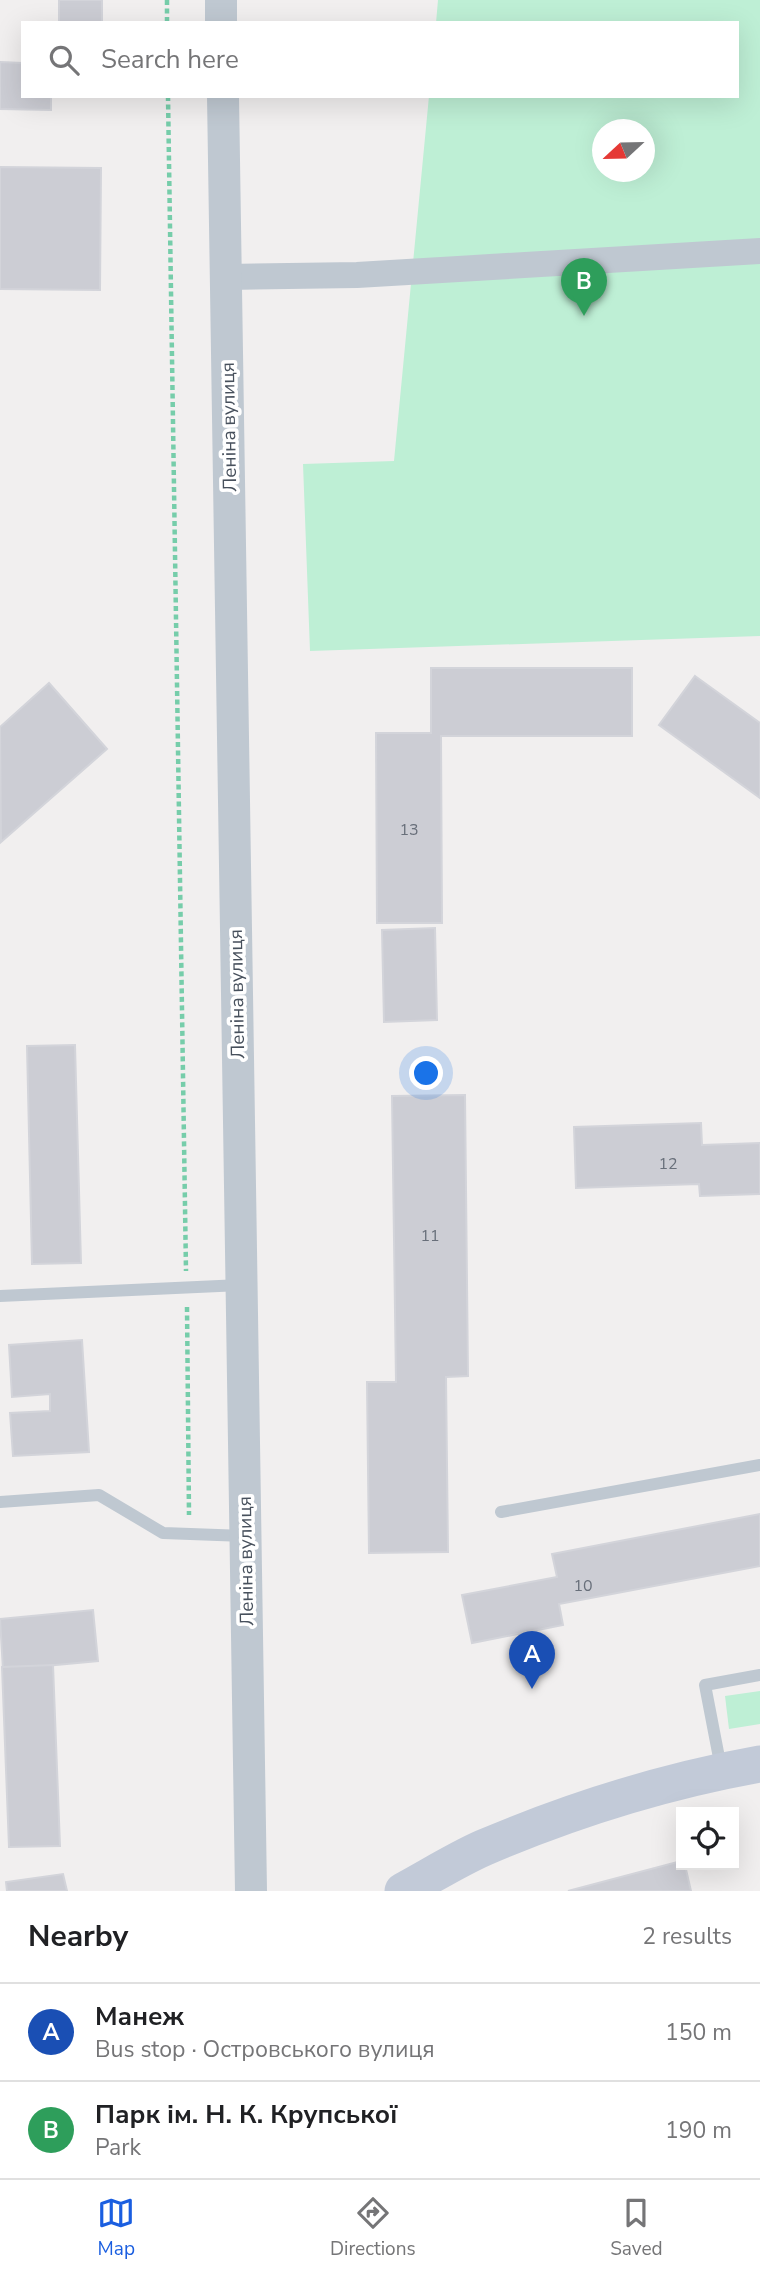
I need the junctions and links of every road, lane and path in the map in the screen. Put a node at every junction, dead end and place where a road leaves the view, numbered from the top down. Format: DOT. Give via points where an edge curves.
graph roads {
  1 [pos="167,0"];
  2 [pos="221,0"];
  3 [pos="167,21"];
  4 [pos="221,21"];
  5 [pos="168,98"];
  6 [pos="223,98"];
  7 [pos="760,251"];
  8 [pos="226,276"];
  9 [pos="242,1285"];
  10 [pos="186,1287"];
  11 [pos="0,1296"];
  12 [pos="760,1465"];
  13 [pos="0,1502"];
  14 [pos="501,1512"];
  15 [pos="189,1534"];
  16 [pos="246,1536"];
  17 [pos="760,1675"];
  18 [pos="760,1765"];
  19 [pos="721,1771"];
  20 [pos="251,1891"];
  21 [pos="403,1891"];
  1 -- 3 [label="path"];
  2 -- 4 [label="street"];
  5 -- 10 [label="path"];
  6 -- 8 [label="street, Леніна вулиця"];
  7 -- 8 [label="street" via="357,275"];
  8 -- 9 [label="street, Леніна вулиця"];
  9 -- 10 [label="lane"];
  9 -- 16 [label="street, Леніна вулиця"];
  10 -- 11 [label="lane"];
  10 -- 15 [label="path"];
  12 -- 14 [label="lane"];
  13 -- 15 [label="lane" via="99,1495 163,1533"];
  15 -- 16 [label="lane"];
  16 -- 20 [label="street, Леніна вулиця"];
  17 -- 19 [label="lane" via="705,1685"];
  18 -- 19 [label="main road"];
  19 -- 21 [label="main road" via="612,1800 495,1843"];
}
